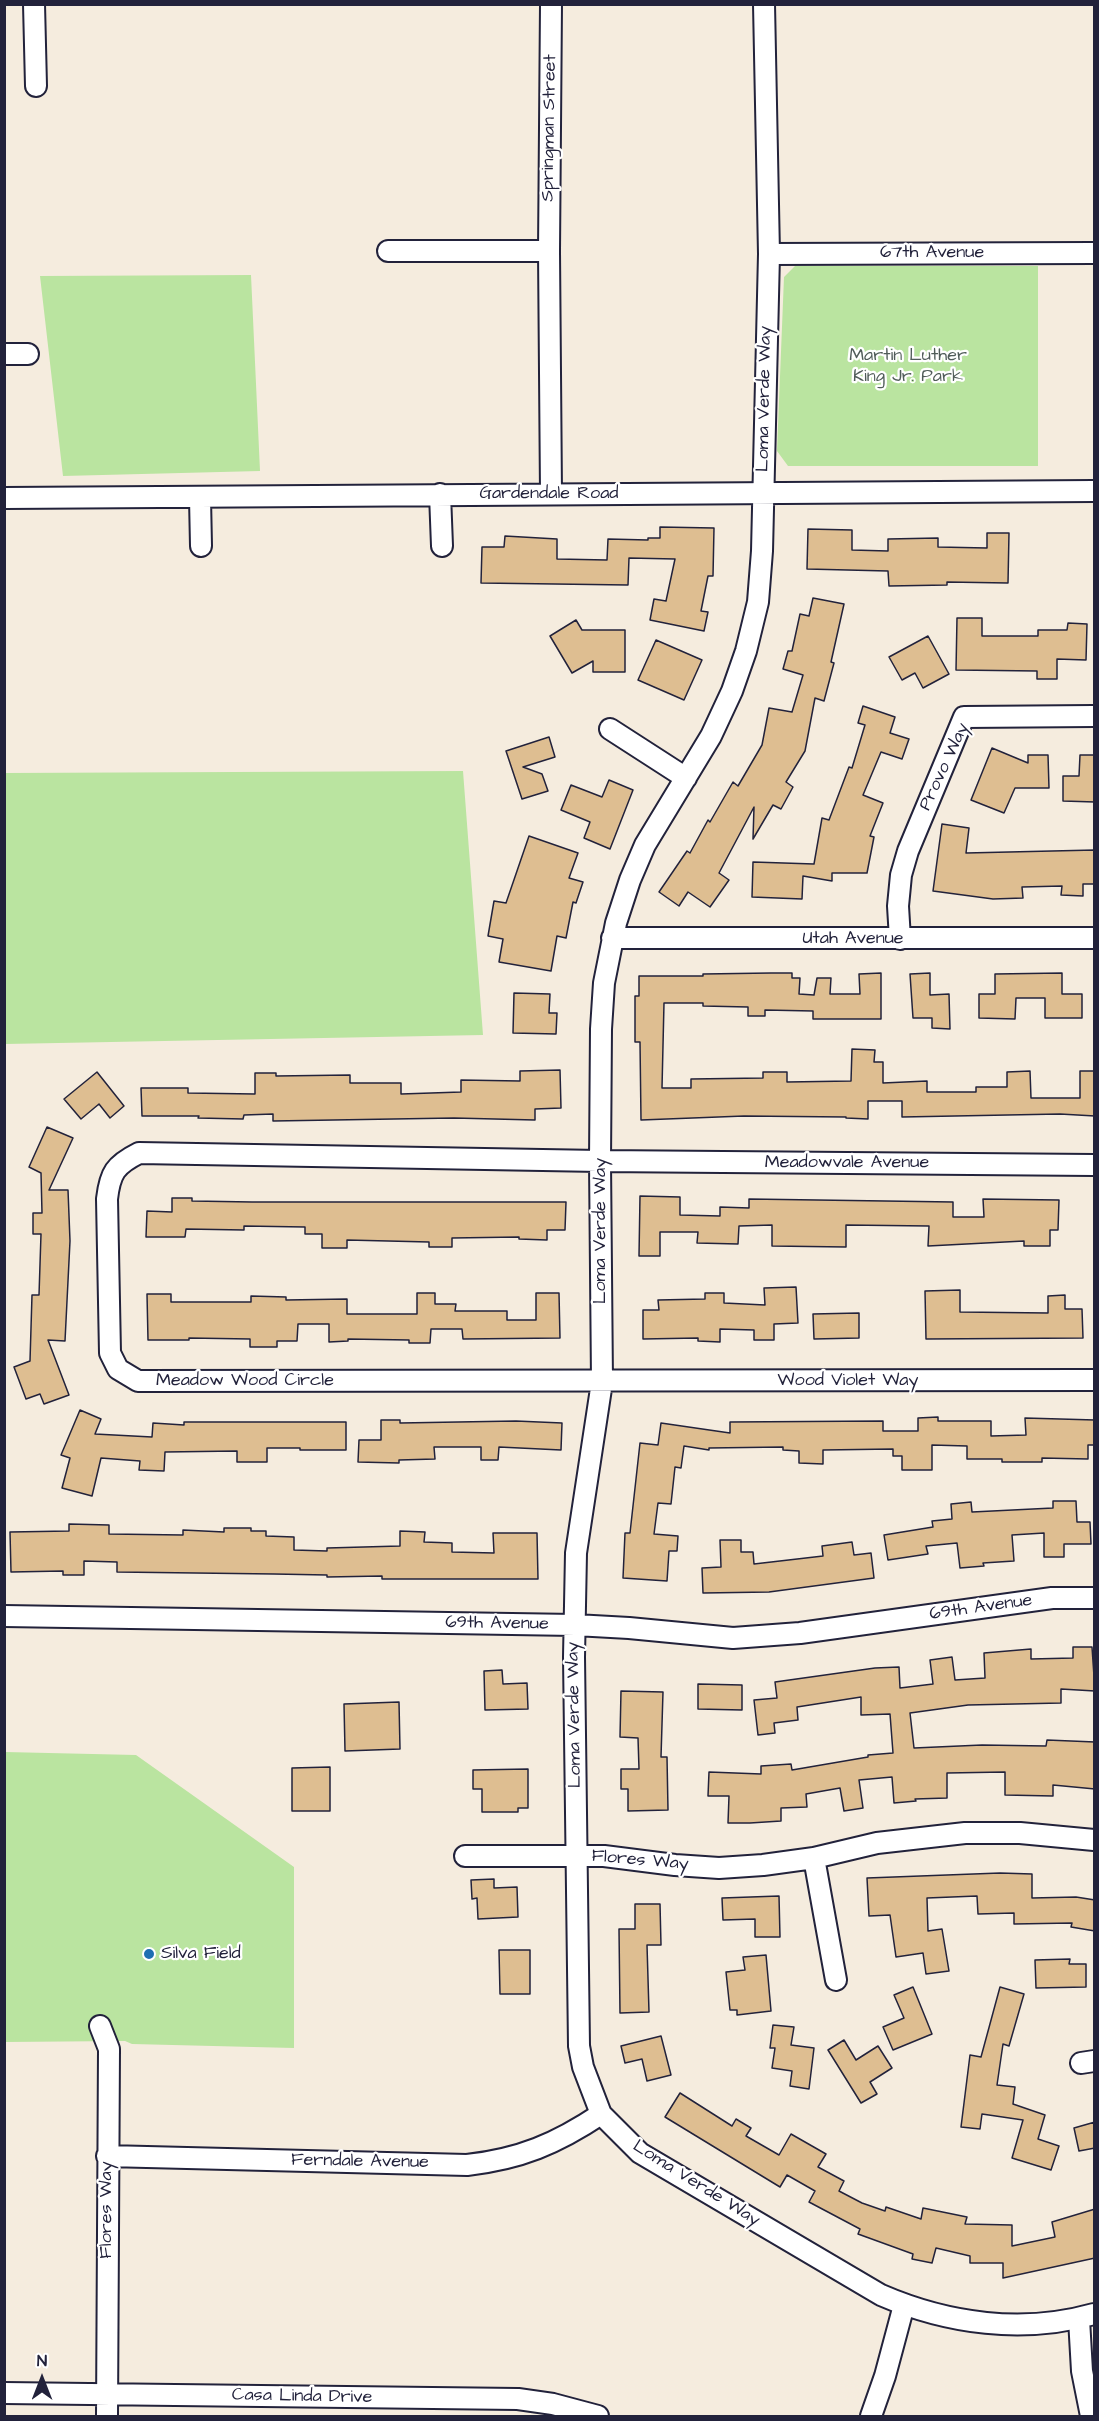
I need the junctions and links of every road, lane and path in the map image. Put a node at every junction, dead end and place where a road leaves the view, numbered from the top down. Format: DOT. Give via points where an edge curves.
graph roads {
  1 [pos="34,4"];
  2 [pos="552,4"];
  3 [pos="764,4"];
  4 [pos="36,86"];
  5 [pos="388,251"];
  6 [pos="549,251"];
  7 [pos="1095,253"];
  8 [pos="769,254"];
  9 [pos="4,354"];
  10 [pos="28,354"];
  11 [pos="1095,490"];
  12 [pos="763,492"];
  13 [pos="440,494"];
  14 [pos="551,494"];
  15 [pos="4,498"];
  16 [pos="200,498"];
  17 [pos="201,546"];
  18 [pos="442,546"];
  19 [pos="1095,716"];
  20 [pos="610,729"];
  21 [pos="686,778"];
  22 [pos="612,938"];
  23 [pos="1095,938"];
  24 [pos="900,939"];
  25 [pos="600,1161"];
  26 [pos="1095,1165"];
  27 [pos="1095,1380"];
  28 [pos="602,1382"];
  29 [pos="1095,1598"];
  30 [pos="4,1616"];
  31 [pos="575,1625"];
  32 [pos="1095,1840"];
  33 [pos="465,1856"];
  34 [pos="577,1856"];
  35 [pos="814,1858"];
  36 [pos="836,1980"];
  37 [pos="100,2026"];
  38 [pos="601,2114"];
  39 [pos="107,2156"];
  40 [pos="904,2305"];
  41 [pos="1087,2317"];
  42 [pos="4,2393"];
  43 [pos="108,2395"];
  44 [pos="107,2416"];
  45 [pos="598,2416"];
  46 [pos="871,2416"];
  47 [pos="1091,2416"];
  1 -- 4 [label="street"];
  2 -- 6 [label="street, Springman Street"];
  3 -- 8 [label="street, Loma Verde Way"];
  5 -- 6 [label="street"];
  6 -- 14 [label="street, Springman Street"];
  7 -- 8 [label="street, 67th Avenue"];
  8 -- 12 [label="street, Loma Verde Way"];
  9 -- 10 [label="street"];
  11 -- 12 [label="street, Gardendale Road"];
  12 -- 14 [label="street, Gardendale Road"];
  12 -- 21 [label="street, Loma Verde Way" via="758,602 746,651 711,736"];
  13 -- 14 [label="street, Gardendale Road"];
  13 -- 16 [label="street, Gardendale Road"];
  13 -- 18 [label="street"];
  15 -- 16 [label="street, Gardendale Road"];
  16 -- 17 [label="street"];
  19 -- 24 [label="street, Provo Way" via="964,717 901,875"];
  20 -- 21 [label="street"];
  21 -- 22 [label="street, Loma Verde Way" via="645,845"];
  22 -- 24 [label="street, Utah Avenue"];
  22 -- 25 [label="street, Loma Verde Way" via="601,1029"];
  23 -- 24 [label="street, Utah Avenue"];
  25 -- 26 [label="street, Meadowvale Avenue"];
  25 -- 28 [label="street, Loma Verde Way"];
  25 -- 28 [label="street, Meadow Wood Circle" via="139,1153 124,1160 109,1178 107,1199 110,1353 118,1369 138,1381"];
  27 -- 28 [label="street, Wood Violet Way"];
  28 -- 31 [label="street, Loma Verde Way" via="576,1553"];
  29 -- 31 [label="street, 69th Avenue" via="1052,1599 800,1633 733,1638"];
  30 -- 31 [label="street, 69th Avenue"];
  31 -- 34 [label="street, Loma Verde Way"];
  32 -- 35 [label="street, Flores Way" via="965,1833 877,1844"];
  33 -- 34 [label="street, Flores Way"];
  34 -- 35 [label="street, Flores Way" via="719,1868"];
  34 -- 38 [label="street, Loma Verde Way" via="579,2046"];
  35 -- 36 [label="street"];
  37 -- 39 [label="street, Flores Way" via="109,2049"];
  38 -- 39 [label="street, Ferndale Avenue" via="555,2143 523,2156 466,2165"];
  38 -- 40 [label="street, Loma Verde Way" via="655,2163"];
  39 -- 43 [label="street, Flores Way"];
  40 -- 41 [label="street, Loma Verde Way" via="979,2323 1018,2325"];
  40 -- 46 [label="street"];
  41 -- 47 [label="street" via="1082,2371"];
  42 -- 43 [label="street, Casa Linda Drive"];
  43 -- 44 [label="street, Flores Way"];
  43 -- 45 [label="street, Casa Linda Drive" via="518,2399"];
}
